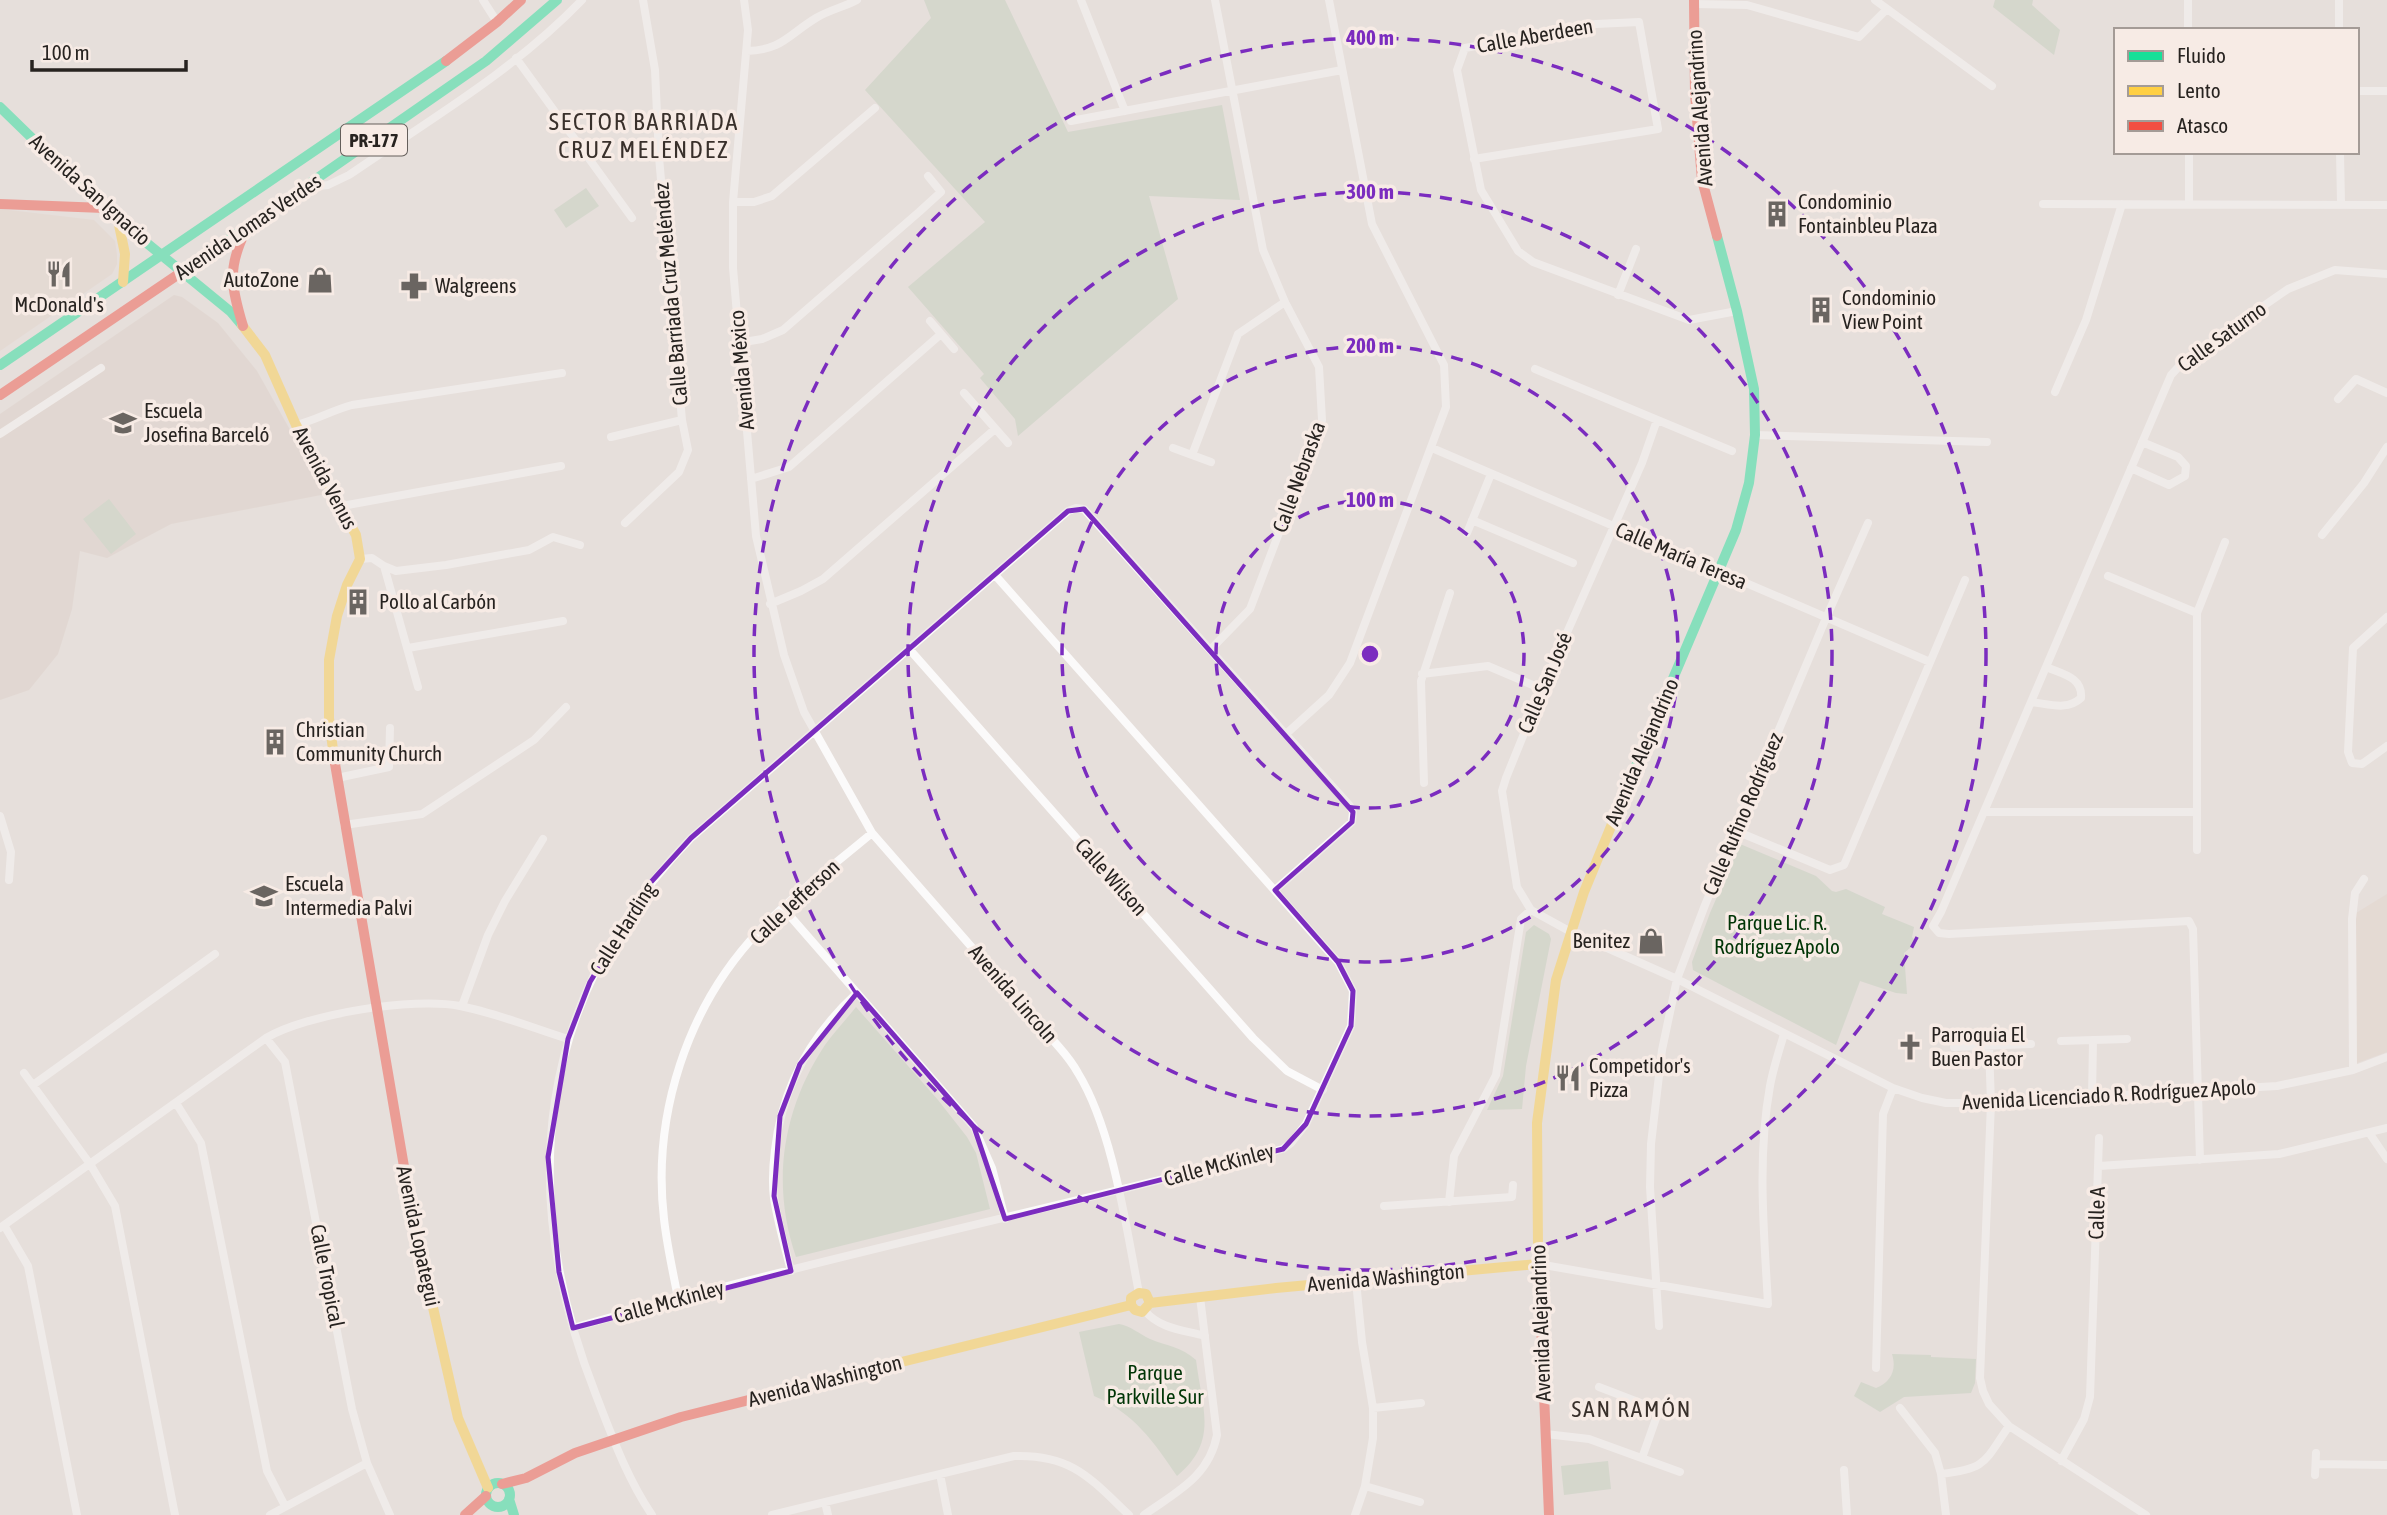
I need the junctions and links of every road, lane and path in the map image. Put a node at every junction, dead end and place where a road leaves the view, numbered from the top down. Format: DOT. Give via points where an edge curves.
graph roads {
  1 [pos="482,0"];
  2 [pos="522,0"];
  3 [pos="557,0"];
  4 [pos="582,0"];
  5 [pos="642,0"];
  6 [pos="744,0"];
  7 [pos="857,0"];
  8 [pos="1081,0"];
  9 [pos="1214,0"];
  10 [pos="1329,0"];
  11 [pos="1875,0"];
  12 [pos="2188,0"];
  13 [pos="2339,0"];
  14 [pos="1694,2"];
  15 [pos="1887,9"];
  16 [pos="497,22"];
  17 [pos="2188,28"];
  18 [pos="2339,28"];
  19 [pos="747,51"];
  20 [pos="516,58"];
  21 [pos="1342,70"];
  22 [pos="1992,86"];
  23 [pos="1232,91"];
  24 [pos="2359,91"];
  25 [pos="2387,91"];
  26 [pos="0,107"];
  27 [pos="875,108"];
  28 [pos="1125,111"];
  29 [pos="1071,121"];
  30 [pos="2189,154"];
  31 [pos="2340,154"];
  32 [pos="1474,159"];
  33 [pos="928,176"];
  34 [pos="306,188"];
  35 [pos="733,202"];
  36 [pos="2189,203"];
  37 [pos="2341,203"];
  38 [pos="0,204"];
  39 [pos="2043,204"];
  40 [pos="2122,204"];
  41 [pos="2387,205"];
  42 [pos="104,208"];
  43 [pos="632,218"];
  44 [pos="118,220"];
  45 [pos="248,227"];
  46 [pos="1636,249"];
  47 [pos="163,255"];
  48 [pos="183,271"];
  49 [pos="2387,274"];
  50 [pos="123,282"];
  51 [pos="1618,295"];
  52 [pos="1285,302"];
  53 [pos="1737,311"];
  54 [pos="930,321"];
  55 [pos="243,326"];
  56 [pos="941,334"];
  57 [pos="738,343"];
  58 [pos="954,349"];
  59 [pos="0,365"];
  60 [pos="101,368"];
  61 [pos="1535,369"];
  62 [pos="562,373"];
  63 [pos="2055,392"];
  64 [pos="964,393"];
  65 [pos="2387,393"];
  66 [pos="0,396"];
  67 [pos="2338,399"];
  68 [pos="682,419"];
  69 [pos="1657,420"];
  70 [pos="296,425"];
  71 [pos="995,429"];
  72 [pos="0,434"];
  73 [pos="1755,435"];
  74 [pos="611,437"];
  75 [pos="1987,442"];
  76 [pos="2142,442"];
  77 [pos="1008,443"];
  78 [pos="2387,447"];
  79 [pos="1173,448"];
  80 [pos="1432,448"];
  81 [pos="1732,451"];
  82 [pos="1192,455"];
  83 [pos="1211,463"];
  84 [pos="561,466"];
  85 [pos="2132,468"];
  86 [pos="1491,474"];
  87 [pos="751,479"];
  88 [pos="342,506"];
  89 [pos="1472,520"];
  90 [pos="625,523"];
  91 [pos="1868,523"];
  92 [pos="1613,526"];
  93 [pos="1467,533"];
  94 [pos="2322,535"];
  95 [pos="2225,542"];
  96 [pos="580,545"];
  97 [pos="360,559"];
  98 [pos="1573,563"];
  99 [pos="384,566"];
  100 [pos="1720,573"];
  101 [pos="995,575"];
  102 [pos="2108,576"];
  103 [pos="1965,580"];
  104 [pos="1450,593"];
  105 [pos="770,604"];
  106 [pos="2197,613"];
  107 [pos="2387,617"];
  108 [pos="1826,618"];
  109 [pos="563,621"];
  110 [pos="408,648"];
  111 [pos="1211,649"];
  112 [pos="910,650"];
  113 [pos="1930,662"];
  114 [pos="2046,667"];
  115 [pos="1422,674"];
  116 [pos="418,687"];
  117 [pos="1542,689"];
  118 [pos="2031,702"];
  119 [pos="566,707"];
  120 [pos="390,728"];
  121 [pos="814,732"];
  122 [pos="1286,734"];
  123 [pos="2387,746"];
  124 [pos="337,778"];
  125 [pos="1424,783"];
  126 [pos="1985,812"];
  127 [pos="2197,812"];
  128 [pos="0,816"];
  129 [pos="344,825"];
  130 [pos="1736,831"];
  131 [pos="872,833"];
  132 [pos="543,839"];
  133 [pos="2197,850"];
  134 [pos="9,880"];
  135 [pos="2364,880"];
  136 [pos="1275,890"];
  137 [pos="783,908"];
  138 [pos="1531,910"];
  139 [pos="1571,932"];
  140 [pos="215,954"];
  141 [pos="1677,979"];
  142 [pos="857,993"];
  143 [pos="461,1006"];
  144 [pos="375,1009"];
  145 [pos="1784,1034"];
  146 [pos="265,1038"];
  147 [pos="568,1039"];
  148 [pos="2127,1039"];
  149 [pos="2061,1041"];
  150 [pos="2093,1041"];
  151 [pos="2031,1044"];
  152 [pos="1989,1046"];
  153 [pos="1954,1047"];
  154 [pos="2387,1057"];
  155 [pos="2353,1070"];
  156 [pos="24,1073"];
  157 [pos="33,1085"];
  158 [pos="1893,1088"];
  159 [pos="1323,1090"];
  160 [pos="2198,1093"];
  161 [pos="2092,1098"];
  162 [pos="176,1103"];
  163 [pos="1991,1103"];
  164 [pos="2387,1128"];
  165 [pos="2370,1134"];
  166 [pos="2099,1138"];
  167 [pos="2387,1159"];
  168 [pos="2200,1160"];
  169 [pos="90,1164"];
  170 [pos="2099,1166"];
  171 [pos="1513,1185"];
  172 [pos="1118,1192"];
  173 [pos="1450,1202"];
  174 [pos="1384,1206"];
  175 [pos="1006,1219"];
  176 [pos="2,1226"];
  177 [pos="1538,1264"];
  178 [pos="791,1271"];
  179 [pos="1356,1281"];
  180 [pos="1657,1284"];
  181 [pos="1139,1293"];
  182 [pos="1200,1297"];
  183 [pos="678,1298"];
  184 [pos="1131,1305"];
  185 [pos="1147,1307"];
  186 [pos="1659,1326"];
  187 [pos="573,1328"];
  188 [pos="1205,1335"];
  189 [pos="1876,1368"];
  190 [pos="1599,1387"];
  191 [pos="1421,1404"];
  192 [pos="1373,1408"];
  193 [pos="1900,1408"];
  194 [pos="2009,1426"];
  195 [pos="1546,1434"];
  196 [pos="612,1439"];
  197 [pos="2316,1453"];
  198 [pos="1642,1458"];
  199 [pos="2061,1461"];
  200 [pos="367,1463"];
  201 [pos="2316,1464"];
  202 [pos="2387,1465"];
  203 [pos="1844,1470"];
  204 [pos="1680,1472"];
  205 [pos="940,1474"];
  206 [pos="1941,1474"];
  207 [pos="2315,1475"];
  208 [pos="526,1478"];
  209 [pos="1365,1486"];
  210 [pos="495,1497"];
  211 [pos="509,1497"];
  212 [pos="825,1502"];
  213 [pos="1420,1502"];
  214 [pos="285,1506"];
  215 [pos="77,1515"];
  216 [pos="175,1515"];
  217 [pos="270,1515"];
  218 [pos="390,1515"];
  219 [pos="468,1515"];
  220 [pos="514,1515"];
  221 [pos="652,1515"];
  222 [pos="772,1515"];
  223 [pos="828,1515"];
  224 [pos="948,1515"];
  225 [pos="1129,1515"];
  226 [pos="1144,1515"];
  227 [pos="1355,1515"];
  228 [pos="1549,1515"];
  229 [pos="1847,1515"];
  230 [pos="1946,1515"];
  231 [pos="2146,1515"];
  1 -- 16 [label="street"];
  2 -- 16 [label="street, Avenida Lomas Verdes / PR-177"];
  3 -- 34 [label="street, Avenida Lomas Verdes / PR-177" via="486,61"];
  4 -- 20 [label="street"];
  5 -- 68 [label="street, Calle Barriada Cruz Meléndez" via="655,69"];
  6 -- 19 [label="street, Avenida México"];
  7 -- 19 [label="street" via="815,19 774,48"];
  8 -- 28 [label="street"];
  9 -- 23 [label="street, Calle Nebraska"];
  10 -- 21 [label="street"];
  11 -- 15 [label="street"];
  12 -- 17 [label="street"];
  13 -- 18 [label="street"];
  14 -- 15 [label="street" via="1747,5 1859,37"];
  14 -- 53 [label="street, Avenida Alejandrino" via="1702,180"];
  15 -- 22 [label="street"];
  16 -- 47 [label="street, Avenida Lomas Verdes / PR-177" via="380,108"];
  19 -- 35 [label="street, Avenida México"];
  20 -- 34 [label="street" via="349,175"];
  20 -- 43 [label="street"];
  21 -- 23 [label="street"];
  21 -- 80 [label="street" via="1372,225 1444,365 1446,407"];
  23 -- 28 [label="street"];
  23 -- 52 [label="street, Calle Nebraska" via="1263,250"];
  24 -- 25 [label="street"];
  26 -- 42 [label="street, Avenida San Ignacio"];
  27 -- 35 [label="street" via="772,195 754,202"];
  28 -- 29 [label="street"];
  30 -- 36 [label="street"];
  31 -- 37 [label="street"];
  32 -- 32 [label="street, Calle Aberdeen" via="1658,129 1639,22 1596,24 1465,48 1457,70"];
  32 -- 51 [label="street, Calle Aberdeen" via="1481,191 1518,251 1533,262"];
  33 -- 57 [label="street" via="941,192 919,212 783,330"];
  34 -- 45 [label="street, Avenida Lomas Verdes / PR-177"];
  35 -- 57 [label="street, Avenida México"];
  36 -- 37 [label="street"];
  36 -- 40 [label="street"];
  37 -- 41 [label="street"];
  38 -- 42 [label="street"];
  39 -- 40 [label="street"];
  40 -- 63 [label="street" via="2086,320"];
  42 -- 44 [label="street, Avenida San Ignacio"];
  44 -- 47 [label="street, Avenida San Ignacio"];
  44 -- 50 [label="street" via="125,254"];
  45 -- 48 [label="street, Avenida Lomas Verdes / PR-177"];
  45 -- 55 [label="street" via="236,249 229,279"];
  46 -- 51 [label="street"];
  47 -- 48 [label="street, Avenida San Ignacio"];
  47 -- 50 [label="street, Avenida Lomas Verdes / PR-177"];
  48 -- 55 [label="street, Avenida Venus"];
  48 -- 66 [label="street, Avenida Lomas Verdes / PR-177"];
  49 -- 76 [label="street, Calle Saturno" via="2335,270 2288,289 2184,361 2171,375"];
  50 -- 59 [label="street, Avenida Lomas Verdes / PR-177"];
  51 -- 53 [label="street, Calle Aberdeen" via="1689,320"];
  52 -- 82 [label="street" via="1238,334"];
  52 -- 111 [label="street, Calle Nebraska" via="1319,367 1322,420 1250,609"];
  53 -- 73 [label="street, Avenida Alejandrino" via="1754,388"];
  54 -- 56 [label="street"];
  55 -- 70 [label="street, Avenida Venus" via="265,355"];
  56 -- 58 [label="street"];
  56 -- 87 [label="street" via="789,467"];
  57 -- 87 [label="street, Avenida México"];
  60 -- 72 [label="street"];
  61 -- 69 [label="street"];
  62 -- 70 [label="street" via="352,405"];
  64 -- 71 [label="street"];
  65 -- 67 [label="street" via="2356,379"];
  68 -- 74 [label="street"];
  68 -- 90 [label="street, Calle Barriada Cruz Meléndez" via="688,450 679,472"];
  69 -- 81 [label="street"];
  69 -- 92 [label="street, Calle San José"];
  70 -- 88 [label="street, Avenida Venus"];
  71 -- 77 [label="street"];
  71 -- 105 [label="street" via="823,579"];
  73 -- 75 [label="street"];
  73 -- 100 [label="street, Avenida Alejandrino" via="1743,508"];
  76 -- 85 [label="street, Calle Saturno"];
  76 -- 85 [label="street" via="2178,457 2186,466 2185,476 2169,485"];
  78 -- 94 [label="street"];
  79 -- 82 [label="street"];
  80 -- 86 [label="street, Calle María Teresa"];
  80 -- 122 [label="street" via="1350,663 1329,695"];
  82 -- 83 [label="street"];
  84 -- 88 [label="street"];
  85 -- 114 [label="street, Calle Saturno"];
  86 -- 89 [label="street"];
  86 -- 92 [label="street, Calle María Teresa"];
  87 -- 105 [label="street, Avenida México"];
  88 -- 97 [label="street, Avenida Venus" via="356,535"];
  89 -- 93 [label="street"];
  89 -- 98 [label="street"];
  91 -- 108 [label="street, Calle Rufino Rodríguez"];
  92 -- 100 [label="street, Calle María Teresa"];
  92 -- 117 [label="street, Calle San José"];
  95 -- 106 [label="street"];
  96 -- 99 [label="street" via="553,537 529,550 446,565 396,571"];
  97 -- 99 [label="street" via="372,558"];
  97 -- 124 [label="street, Avenida Venus" via="337,617 329,660 329,718"];
  99 -- 110 [label="street"];
  100 -- 108 [label="street, Calle María Teresa"];
  100 -- 139 [label="street, Avenida Alejandrino" via="1601,848"];
  101 -- 111 [label="street, Calle Harding" via="1068,512 1084,509"];
  101 -- 112 [label="street, Calle Harding"];
  101 -- 136 [label="street, Calle McKinley"];
  102 -- 106 [label="street"];
  103 -- 113 [label="street"];
  104 -- 115 [label="street"];
  105 -- 121 [label="street, Avenida México" via="796,692"];
  106 -- 127 [label="street"];
  107 -- 123 [label="street" via="2353,648 2348,752 2352,763 2361,764"];
  108 -- 113 [label="street, Calle María Teresa"];
  108 -- 130 [label="street, Calle Rufino Rodríguez"];
  109 -- 110 [label="street"];
  110 -- 116 [label="street"];
  111 -- 122 [label="street"];
  112 -- 121 [label="street, Calle Harding"];
  112 -- 159 [label="street, Calle Wilson" via="1253,1038 1287,1071"];
  113 -- 130 [label="street" via="1847,861 1840,868 1830,870"];
  114 -- 118 [label="street, Calle Saturno"];
  114 -- 118 [label="street" via="2078,681 2081,698 2066,706"];
  115 -- 117 [label="street" via="1489,666"];
  115 -- 125 [label="street"];
  117 -- 138 [label="street, Calle San José" via="1502,791 1517,887"];
  118 -- 126 [label="street, Calle Saturno"];
  119 -- 129 [label="street" via="534,740 422,814"];
  120 -- 124 [label="street" via="388,767"];
  121 -- 131 [label="street, Avenida Lincoln"];
  121 -- 147 [label="street, Calle Harding" via="691,838 651,881 590,982"];
  122 -- 136 [label="street" via="1353,812 1352,822"];
  124 -- 129 [label="street, Avenida Venus"];
  126 -- 127 [label="street"];
  126 -- 160 [label="street, Calle Saturno" via="1933,926 1939,933 1949,934 2189,922 2193,929"];
  127 -- 133 [label="street"];
  128 -- 134 [label="street" via="11,852"];
  129 -- 144 [label="street, Avenida Venus"];
  130 -- 141 [label="street, Calle Rufino Rodríguez"];
  131 -- 137 [label="street, Calle Jefferson"];
  131 -- 172 [label="street, Avenida Lincoln" via="1073,1065 1100,1122"];
  132 -- 143 [label="street" via="488,935"];
  135 -- 155 [label="street" via="2355,893 2352,919"];
  136 -- 159 [label="street, Calle McKinley" via="1338,962 1353,990 1351,1026"];
  137 -- 142 [label="street"];
  137 -- 183 [label="street, Calle Jefferson" via="741,953 705,1003 675,1081 663,1132 662,1191"];
  138 -- 139 [label="street"];
  138 -- 173 [label="street" via="1521,919 1496,1075 1454,1156"];
  139 -- 141 [label="street, Avenida Licenciado R. Rodríguez Apolo"];
  139 -- 177 [label="street, Avenida Alejandrino" via="1556,980 1537,1123"];
  140 -- 157 [label="street"];
  141 -- 145 [label="street, Avenida Licenciado R. Rodríguez Apolo"];
  141 -- 180 [label="street, Calle Rufino Rodríguez" via="1662,1050 1651,1144"];
  142 -- 175 [label="street" via="974,1127 989,1158"];
  142 -- 178 [label="street" via="830,1020 800,1063 780,1116 774,1196"];
  143 -- 144 [label="street" via="419,1003"];
  143 -- 147 [label="street"];
  144 -- 146 [label="street" via="303,1021"];
  144 -- 210 [label="street, Avenida Lopategui" via="413,1218 458,1418"];
  145 -- 158 [label="street, Avenida Licenciado R. Rodríguez Apolo"];
  145 -- 180 [label="street" via="1770,1085 1764,1143 1768,1304"];
  146 -- 162 [label="street"];
  146 -- 200 [label="street, Calle Tropical" via="285,1062 352,1409"];
  147 -- 187 [label="street, Calle Harding" via="548,1157 553,1236"];
  148 -- 150 [label="street"];
  149 -- 150 [label="street"];
  150 -- 161 [label="street"];
  151 -- 152 [label="street"];
  152 -- 153 [label="street"];
  152 -- 163 [label="street"];
  154 -- 155 [label="street, Avenida Licenciado R. Rodríguez Apolo"];
  155 -- 160 [label="street, Avenida Licenciado R. Rodríguez Apolo" via="2277,1086"];
  156 -- 157 [label="street"];
  157 -- 169 [label="street"];
  158 -- 163 [label="street, Avenida Licenciado R. Rodríguez Apolo" via="1934,1101"];
  158 -- 189 [label="street" via="1883,1114"];
  159 -- 172 [label="street, Calle McKinley" via="1306,1124 1283,1149"];
  160 -- 161 [label="street, Avenida Licenciado R. Rodríguez Apolo"];
  160 -- 168 [label="street"];
  161 -- 163 [label="street, Avenida Licenciado R. Rodríguez Apolo"];
  162 -- 169 [label="street"];
  162 -- 214 [label="street" via="201,1143 267,1472"];
  163 -- 194 [label="street" via="1980,1378 1989,1404"];
  164 -- 165 [label="street, Calle A"];
  165 -- 167 [label="street"];
  165 -- 168 [label="street, Calle A" via="2279,1154"];
  166 -- 170 [label="street"];
  168 -- 170 [label="street, Calle A"];
  169 -- 176 [label="street"];
  169 -- 216 [label="street" via="115,1206"];
  170 -- 199 [label="street, Calle A" via="2090,1397 2084,1419"];
  171 -- 173 [label="street" via="1512,1197"];
  172 -- 175 [label="street, Calle McKinley"];
  172 -- 181 [label="street, Avenida Lincoln"];
  173 -- 174 [label="street"];
  175 -- 178 [label="street, Calle McKinley"];
  176 -- 215 [label="street" via="28,1266"];
  177 -- 179 [label="street, Avenida Washington"];
  177 -- 180 [label="street"];
  177 -- 195 [label="street, Avenida Alejandrino"];
  178 -- 183 [label="street, Calle McKinley"];
  179 -- 182 [label="street, Avenida Washington"];
  179 -- 192 [label="street"];
  180 -- 186 [label="street, Calle Rufino Rodríguez"];
  181 -- 184 [label="street"];
  181 -- 185 [label="street" via="1148,1296"];
  182 -- 185 [label="street, Avenida Washington"];
  182 -- 188 [label="street"];
  183 -- 187 [label="street, Calle McKinley"];
  184 -- 185 [label="street" via="1138,1312"];
  184 -- 196 [label="street, Avenida Washington" via="681,1417"];
  185 -- 188 [label="street" via="1156,1321"];
  187 -- 196 [label="street, Calle Harding"];
  188 -- 226 [label="street" via="1215,1447 1195,1478"];
  190 -- 198 [label="street" via="1659,1409"];
  191 -- 192 [label="street"];
  192 -- 209 [label="street"];
  193 -- 206 [label="street" via="1935,1453"];
  194 -- 199 [label="street"];
  194 -- 206 [label="street" via="1981,1465"];
  195 -- 198 [label="street" via="1589,1439"];
  195 -- 228 [label="street, Avenida Alejandrino"];
  196 -- 208 [label="street, Avenida Washington"];
  196 -- 221 [label="street, Calle Harding"];
  197 -- 201 [label="street"];
  198 -- 204 [label="street"];
  199 -- 231 [label="street"];
  200 -- 214 [label="street"];
  200 -- 218 [label="street, Calle Tropical"];
  201 -- 202 [label="street"];
  201 -- 207 [label="street"];
  203 -- 229 [label="street"];
  205 -- 212 [label="street"];
  205 -- 224 [label="street"];
  205 -- 225 [label="street" via="1014,1456 1054,1459 1084,1472"];
  206 -- 230 [label="street"];
  208 -- 210 [label="street, Avenida Washington"];
  208 -- 211 [label="street, Avenida Washington"];
  209 -- 213 [label="street"];
  209 -- 227 [label="street"];
  210 -- 211 [label="street, Avenida Washington" via="504,1505"];
  210 -- 211 [label="street, Avenida Lopategui" via="508,1488"];
  210 -- 219 [label="street, Avenida Washington"];
  211 -- 220 [label="street"];
  212 -- 222 [label="street"];
  212 -- 223 [label="street"];
  214 -- 217 [label="street"];
}
